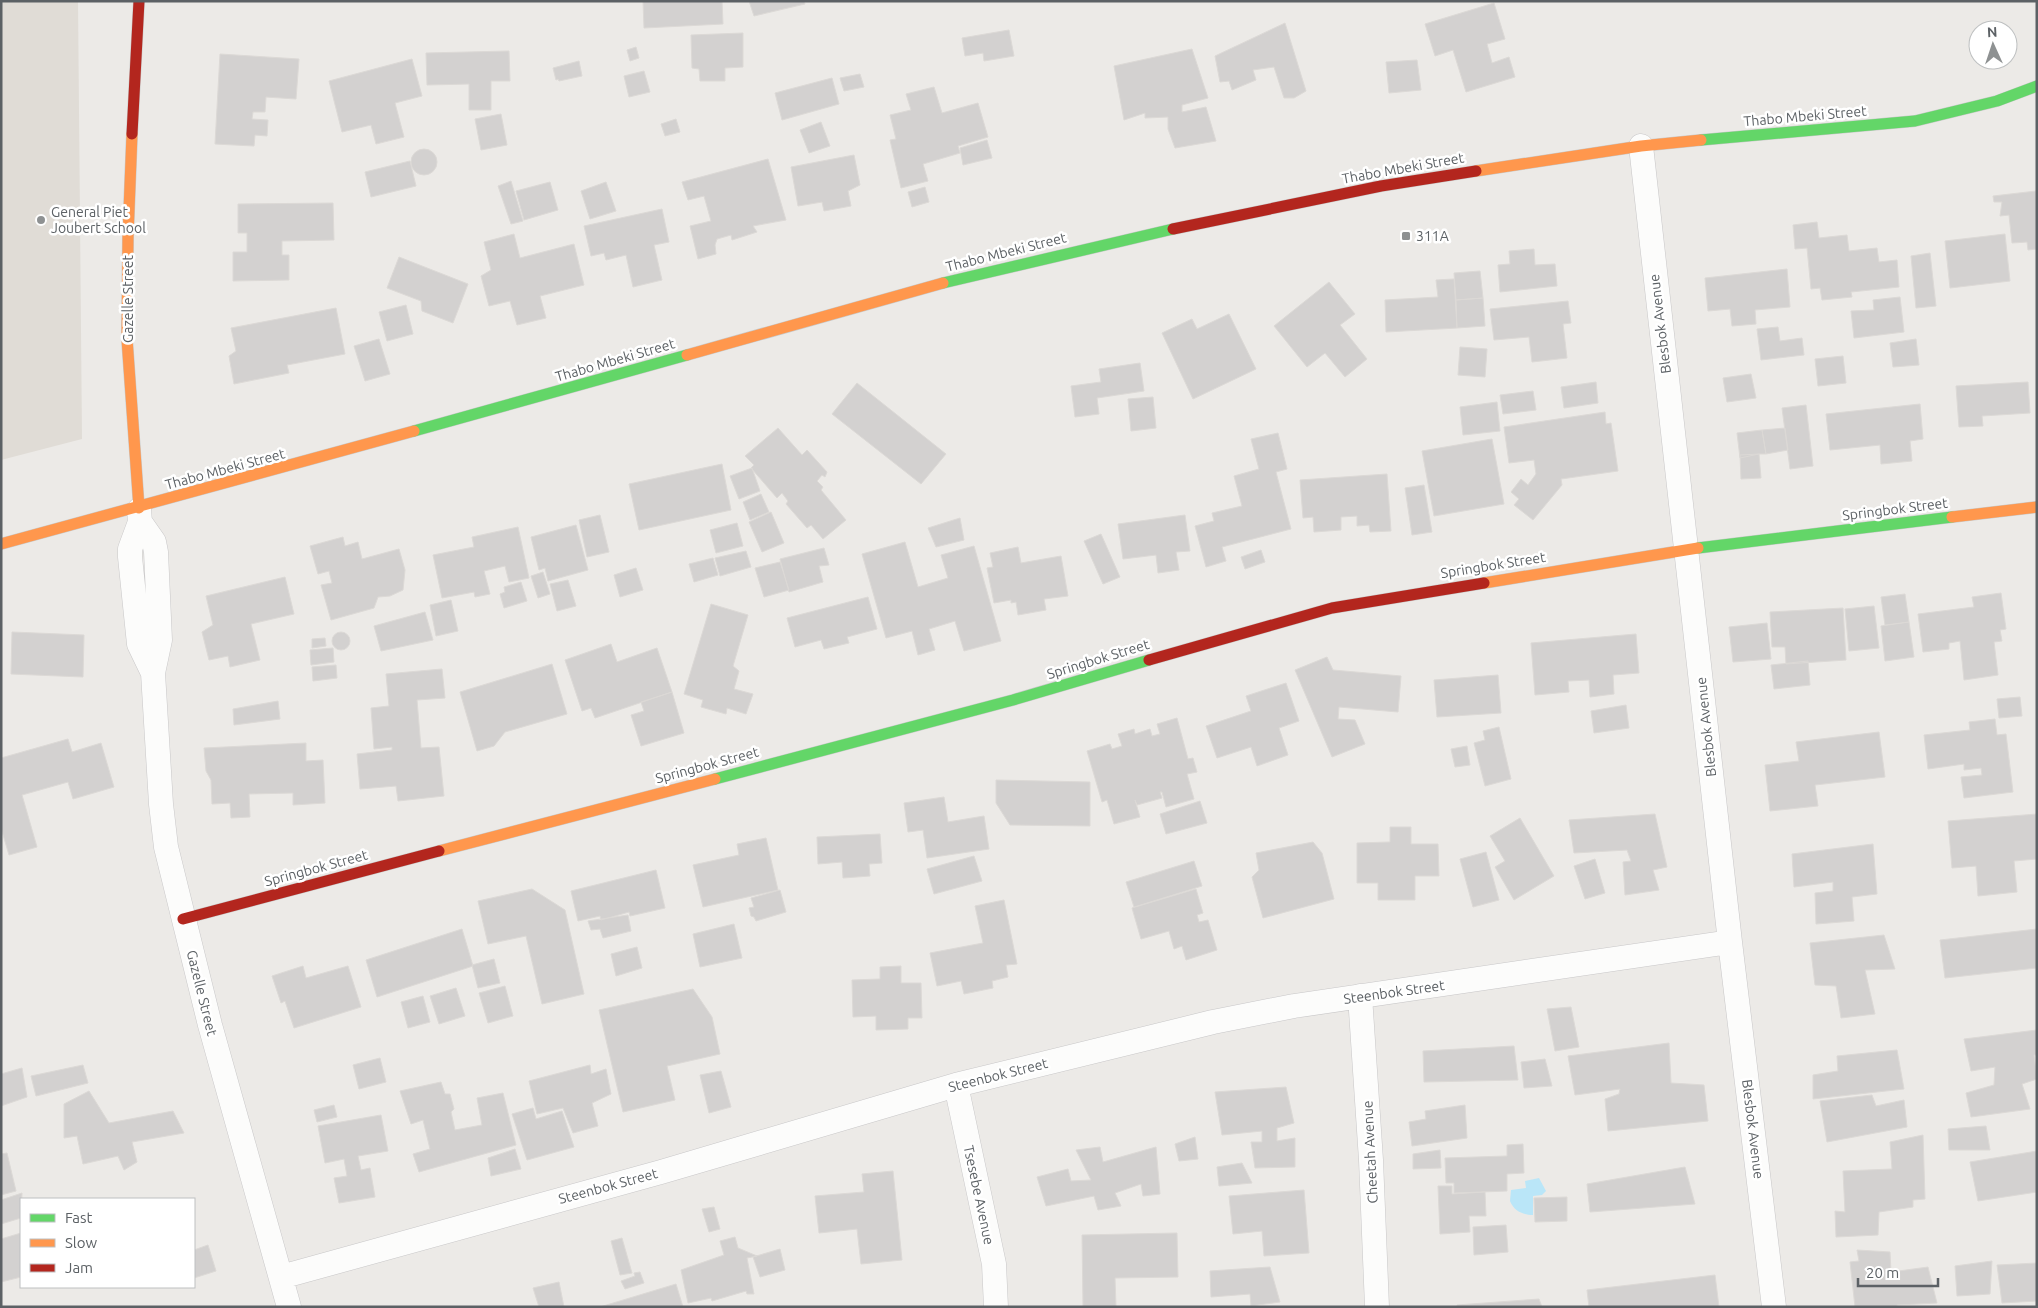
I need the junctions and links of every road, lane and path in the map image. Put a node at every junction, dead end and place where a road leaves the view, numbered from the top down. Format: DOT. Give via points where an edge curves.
graph roads {
  1 [pos="140,1"];
  2 [pos="2037,86"];
  3 [pos="1641,146"];
  4 [pos="2037,507"];
  5 [pos="139,515"];
  6 [pos="1,544"];
  7 [pos="1687,549"];
  8 [pos="183,919"];
  9 [pos="1730,942"];
  10 [pos="1360,996"];
  11 [pos="956,1085"];
  12 [pos="281,1276"];
  13 [pos="289,1307"];
  14 [pos="996,1307"];
  15 [pos="1377,1307"];
  16 [pos="1774,1307"];
  1 -- 5 [label="main road, Gazelle Street" via="127,306"];
  2 -- 3 [label="main road, Thabo Mbeki Street" via="1997,101 1915,121"];
  3 -- 5 [label="main road, Thabo Mbeki Street" via="1381,186 1156,232 971,275"];
  3 -- 7 [label="street, Blesbok Avenue"];
  4 -- 7 [label="main road, Springbok Street"];
  5 -- 6 [label="main road, Thabo Mbeki Street"];
  5 -- 8 [label="street, Gazelle Street" via="156,552 160,640 153,673 162,824"];
  7 -- 8 [label="main road, Springbok Street" via="1332,608 1212,640 1013,700"];
  7 -- 9 [label="street, Blesbok Avenue"];
  8 -- 12 [label="street, Gazelle Street"];
  9 -- 10 [label="street, Steenbok Street"];
  9 -- 16 [label="street, Blesbok Avenue"];
  10 -- 11 [label="street, Steenbok Street" via="1213,1022"];
  10 -- 15 [label="street, Cheetah Avenue"];
  11 -- 12 [label="street, Steenbok Street" via="661,1172"];
  11 -- 14 [label="street, Tsesebe Avenue" via="994,1264"];
  12 -- 13 [label="street, Gazelle Street"];
}
